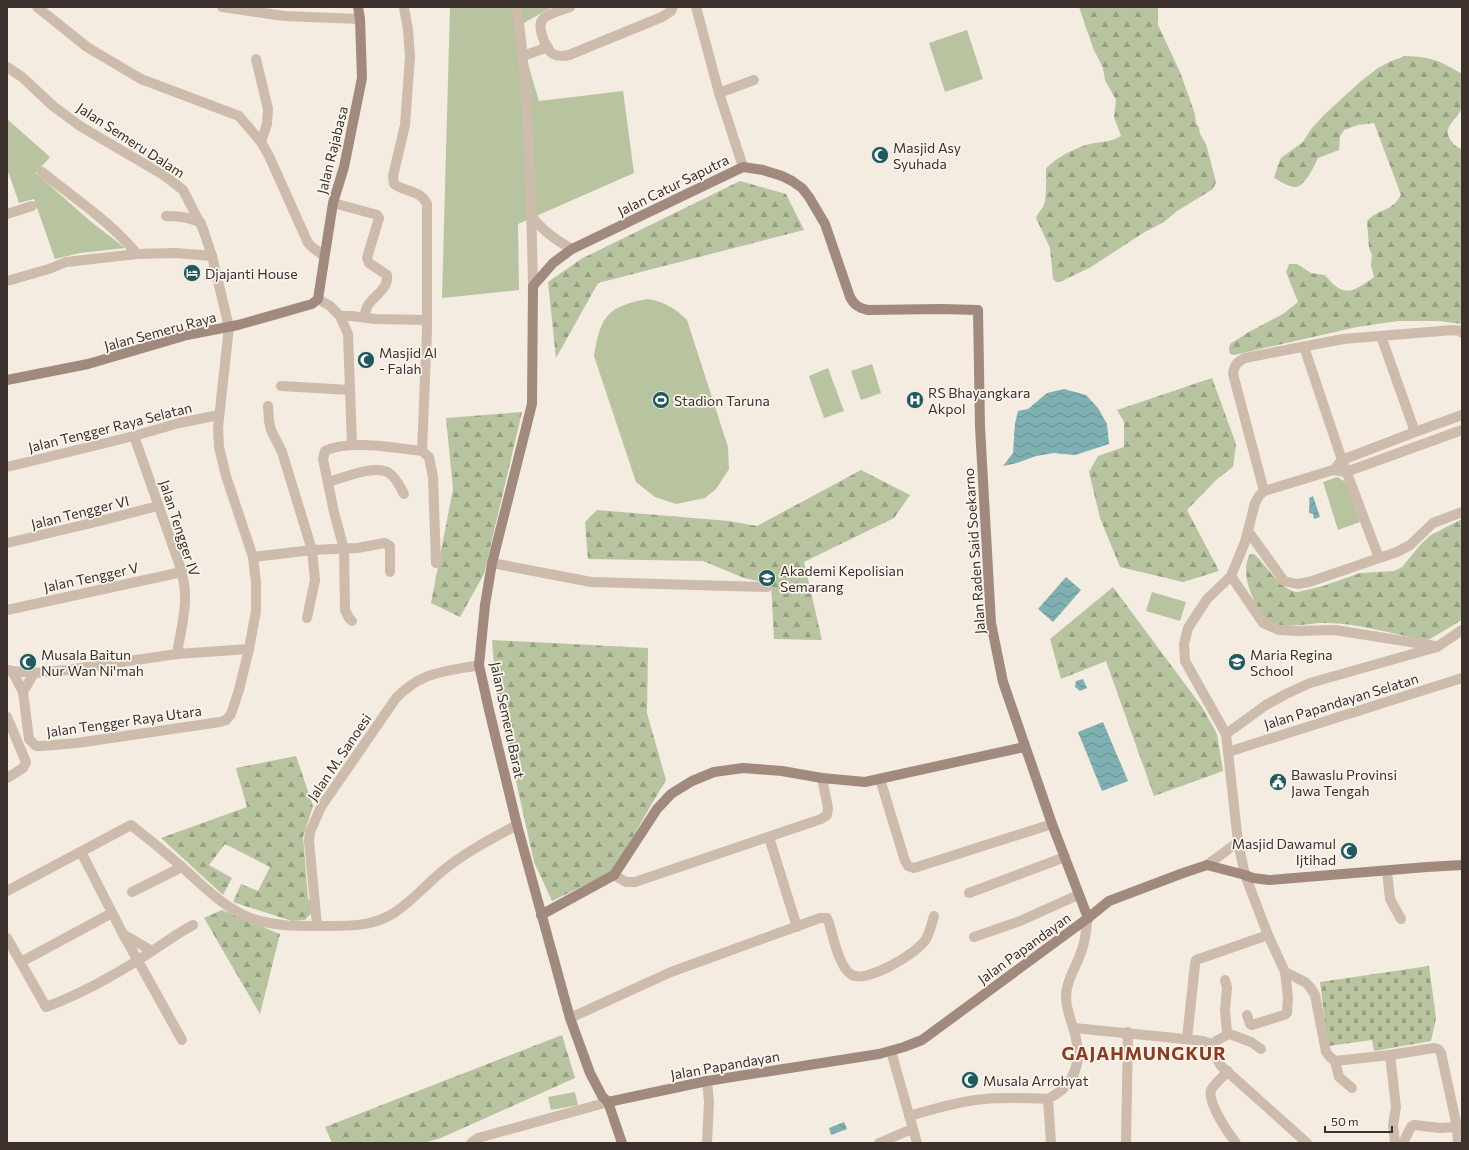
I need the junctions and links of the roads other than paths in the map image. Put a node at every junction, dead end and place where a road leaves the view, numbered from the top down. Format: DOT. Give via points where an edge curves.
graph roads {
  1 [pos="37,7"];
  2 [pos="222,7"];
  3 [pos="358,7"];
  4 [pos="404,7"];
  5 [pos="517,7"];
  6 [pos="570,7"];
  7 [pos="673,7"];
  8 [pos="696,7"];
  9 [pos="360,19"];
  10 [pos="548,47"];
  11 [pos="524,56"];
  12 [pos="256,59"];
  13 [pos="7,67"];
  14 [pos="754,80"];
  15 [pos="719,93"];
  16 [pos="261,142"];
  17 [pos="743,167"];
  18 [pos="42,172"];
  19 [pos="333,203"];
  20 [pos="32,206"];
  21 [pos="7,214"];
  22 [pos="166,216"];
  23 [pos="531,216"];
  24 [pos="201,223"];
  25 [pos="572,249"];
  26 [pos="137,254"];
  27 [pos="212,256"];
  28 [pos="324,256"];
  29 [pos="7,281"];
  30 [pos="533,286"];
  31 [pos="318,299"];
  32 [pos="978,310"];
  33 [pos="340,316"];
  34 [pos="364,317"];
  35 [pos="427,320"];
  36 [pos="229,327"];
  37 [pos="1462,332"];
  38 [pos="1381,336"];
  39 [pos="1304,347"];
  40 [pos="7,380"];
  41 [pos="281,386"];
  42 [pos="350,390"];
  43 [pos="268,406"];
  44 [pos="219,415"];
  45 [pos="1462,415"];
  46 [pos="1462,430"];
  47 [pos="1415,432"];
  48 [pos="134,436"];
  49 [pos="352,445"];
  50 [pos="1420,446"];
  51 [pos="422,451"];
  52 [pos="1342,460"];
  53 [pos="7,467"];
  54 [pos="1333,470"];
  55 [pos="1346,472"];
  56 [pos="328,482"];
  57 [pos="1264,491"];
  58 [pos="404,494"];
  59 [pos="158,506"];
  60 [pos="1462,512"];
  61 [pos="1248,531"];
  62 [pos="7,543"];
  63 [pos="344,549"];
  64 [pos="312,550"];
  65 [pos="253,558"];
  66 [pos="1379,558"];
  67 [pos="436,563"];
  68 [pos="492,563"];
  69 [pos="182,572"];
  70 [pos="390,572"];
  71 [pos="1231,576"];
  72 [pos="767,587"];
  73 [pos="7,610"];
  74 [pos="307,618"];
  75 [pos="352,621"];
  76 [pos="1462,630"];
  77 [pos="1437,647"];
  78 [pos="249,649"];
  79 [pos="177,654"];
  80 [pos="480,665"];
  81 [pos="10,670"];
  82 [pos="34,673"];
  83 [pos="1462,678"];
  84 [pos="23,692"];
  85 [pos="7,717"];
  86 [pos="1226,734"];
  87 [pos="1024,747"];
  88 [pos="1228,752"];
  89 [pos="7,778"];
  90 [pos="822,778"];
  91 [pos="880,779"];
  92 [pos="1052,824"];
  93 [pos="517,825"];
  94 [pos="769,837"];
  95 [pos="1238,842"];
  96 [pos="81,852"];
  97 [pos="1065,858"];
  98 [pos="1207,865"];
  99 [pos="1462,865"];
  100 [pos="182,867"];
  101 [pos="1387,871"];
  102 [pos="614,875"];
  103 [pos="1245,875"];
  104 [pos="7,891"];
  105 [pos="132,892"];
  106 [pos="969,893"];
  107 [pos="1078,895"];
  108 [pos="112,913"];
  109 [pos="541,915"];
  110 [pos="934,916"];
  111 [pos="1088,918"];
  112 [pos="1401,918"];
  113 [pos="193,925"];
  114 [pos="317,926"];
  115 [pos="797,927"];
  116 [pos="123,934"];
  117 [pos="1268,935"];
  118 [pos="974,937"];
  119 [pos="7,938"];
  120 [pos="152,951"];
  121 [pos="137,960"];
  122 [pos="21,962"];
  123 [pos="1285,972"];
  124 [pos="1225,980"];
  125 [pos="1247,1015"];
  126 [pos="570,1018"];
  127 [pos="1074,1028"];
  128 [pos="1128,1032"];
  129 [pos="1227,1033"];
  130 [pos="1187,1039"];
  131 [pos="182,1040"];
  132 [pos="1211,1044"];
  133 [pos="1261,1049"];
  134 [pos="891,1051"];
  135 [pos="1390,1055"];
  136 [pos="1335,1061"];
  137 [pos="1228,1071"];
  138 [pos="707,1081"];
  139 [pos="1352,1088"];
  140 [pos="1048,1099"];
  141 [pos="608,1102"];
  142 [pos="909,1116"];
  143 [pos="1457,1127"];
  144 [pos="912,1129"];
  145 [pos="707,1142"];
  146 [pos="471,1143"];
  147 [pos="622,1143"];
  148 [pos="878,1143"];
  149 [pos="917,1143"];
  150 [pos="1051,1143"];
  151 [pos="1126,1143"];
  152 [pos="1236,1143"];
  153 [pos="1307,1143"];
  154 [pos="1395,1143"];
  155 [pos="1403,1143"];
  156 [pos="1458,1143"];
  1 -- 16 [label="street" via="87,47 141,79 239,116"];
  2 -- 9 [label="street" via="284,16"];
  3 -- 9 [label="street, Jalan Rajabasa"];
  4 -- 35 [label="street" via="410,57 405,125 393,176 394,184 417,193 427,204"];
  5 -- 11 [label="street"];
  6 -- 10 [label="street" via="540,22"];
  7 -- 10 [label="street" via="662,17 568,55 554,55"];
  8 -- 15 [label="street"];
  9 -- 19 [label="street, Jalan Rajabasa" via="362,78 344,167"];
  10 -- 11 [label="street"];
  11 -- 23 [label="street"];
  12 -- 16 [label="street" via="268,109 267,124"];
  13 -- 24 [label="street, Jalan Semeru Dalam" via="80,126 165,176 183,190"];
  14 -- 15 [label="street"];
  15 -- 17 [label="street"];
  16 -- 28 [label="street" via="308,243"];
  17 -- 25 [label="street, Jalan Catur Saputra"];
  17 -- 32 [label="street, Jalan Catur Saputra" via="782,176 802,188 825,224 850,297 857,306 868,310"];
  18 -- 26 [label="street" via="100,218"];
  19 -- 28 [label="street, Jalan Rajabasa"];
  19 -- 34 [label="street" via="374,214 379,218 367,258 387,275 387,280 368,306"];
  20 -- 21 [label="street"];
  22 -- 24 [label="street" via="192,218"];
  23 -- 25 [label="street" via="546,232"];
  23 -- 30 [label="street"];
  24 -- 27 [label="street, Jalan Semeru Dalam"];
  25 -- 30 [label="street, Jalan Catur Saputra" via="553,263"];
  26 -- 27 [label="street" via="176,253"];
  26 -- 29 [label="street" via="66,262"];
  27 -- 36 [label="street, Jalan Semeru Dalam"];
  28 -- 31 [label="street, Jalan Rajabasa"];
  30 -- 68 [label="street, Jalan Semeru Barat" via="532,404"];
  31 -- 33 [label="street"];
  31 -- 36 [label="street, Jalan Semeru Raya" via="312,304"];
  32 -- 87 [label="street, Jalan Raden Said Soekarno" via="980,427 991,623 1000,674"];
  33 -- 34 [label="street"];
  33 -- 42 [label="street" via="348,334"];
  34 -- 35 [label="street"];
  35 -- 51 [label="street"];
  36 -- 40 [label="street, Jalan Semeru Raya" via="187,335 88,364"];
  36 -- 44 [label="street, Jalan Semeru Dalam"];
  37 -- 38 [label="street" via="1453,330"];
  38 -- 39 [label="street" via="1344,339"];
  38 -- 47 [label="street"];
  39 -- 52 [label="street"];
  39 -- 57 [label="street" via="1245,358 1234,366 1233,374"];
  41 -- 42 [label="street"];
  42 -- 49 [label="street"];
  43 -- 64 [label="street" via="271,430 282,452"];
  44 -- 48 [label="street, Jalan Tengger Raya Selatan"];
  44 -- 65 [label="street, Jalan Semeru Dalam" via="219,447"];
  45 -- 47 [label="street"];
  46 -- 50 [label="street"];
  47 -- 50 [label="street" via="1423,435 1424,441"];
  47 -- 52 [label="street"];
  48 -- 53 [label="street, Jalan Tengger Raya Selatan"];
  48 -- 59 [label="street, Jalan Tengger IV"];
  49 -- 51 [label="street"];
  49 -- 56 [label="street" via="331,448 326,452 323,459"];
  50 -- 55 [label="street"];
  51 -- 67 [label="street" via="429,457 433,477"];
  52 -- 54 [label="street"];
  52 -- 55 [label="street"];
  54 -- 55 [label="street"];
  54 -- 57 [label="street"];
  55 -- 66 [label="street"];
  56 -- 58 [label="street" via="382,470 390,473"];
  56 -- 63 [label="street"];
  57 -- 61 [label="street" via="1255,503"];
  59 -- 62 [label="street, Jalan Tengger VI"];
  59 -- 69 [label="street, Jalan Tengger IV"];
  60 -- 66 [label="street" via="1433,523 1410,545"];
  61 -- 66 [label="street" via="1284,581 1298,584"];
  61 -- 71 [label="street"];
  63 -- 64 [label="street"];
  63 -- 70 [label="street" via="388,544"];
  63 -- 75 [label="street" via="346,610"];
  64 -- 65 [label="street"];
  64 -- 74 [label="street" via="315,580"];
  65 -- 78 [label="street, Jalan Tengger Raya Utara" via="256,611"];
  68 -- 72 [label="street" via="590,582"];
  68 -- 80 [label="street, Jalan Semeru Barat" via="485,604"];
  69 -- 73 [label="street, Jalan Tengger V"];
  69 -- 79 [label="street, Jalan Tengger IV" via="185,593 184,620"];
  71 -- 77 [label="street" via="1263,623 1279,630 1335,630"];
  71 -- 86 [label="street" via="1207,599 1188,628 1184,644 1185,661"];
  76 -- 77 [label="street"];
  77 -- 86 [label="street" via="1310,683 1266,705"];
  78 -- 79 [label="street"];
  78 -- 84 [label="street, Jalan Tengger Raya Utara" via="233,711 220,722 77,743 38,746 29,739"];
  79 -- 82 [label="street"];
  80 -- 93 [label="street, Jalan Semeru Barat"];
  80 -- 114 [label="street, Jalan M. Sanoesi" via="430,674 413,682 404,690 321,807 310,832 309,841"];
  81 -- 82 [label="street"];
  81 -- 84 [label="street, Jalan Tengger Raya Utara"];
  82 -- 84 [label="street"];
  83 -- 88 [label="street, Jalan Papandayan Selatan"];
  85 -- 89 [label="street" via="26,762 23,768"];
  86 -- 88 [label="street"];
  87 -- 91 [label="street"];
  87 -- 92 [label="street, Jalan Raden Said Soekarno"];
  88 -- 95 [label="street"];
  90 -- 91 [label="street" via="865,782"];
  90 -- 94 [label="street" via="827,815"];
  90 -- 102 [label="street" via="743,768 714,772 692,781 671,794 657,810"];
  91 -- 92 [label="street" via="905,860 908,866 914,868"];
  92 -- 97 [label="street, Jalan Raden Said Soekarno"];
  93 -- 109 [label="street, Jalan Semeru Barat"];
  93 -- 114 [label="street" via="475,847 441,872 394,913 359,926"];
  94 -- 102 [label="street" via="635,882 626,882"];
  94 -- 115 [label="street"];
  95 -- 98 [label="street"];
  95 -- 103 [label="street"];
  96 -- 100 [label="street" via="132,825"];
  96 -- 104 [label="street"];
  96 -- 108 [label="street"];
  97 -- 106 [label="street"];
  97 -- 107 [label="street, Jalan Raden Said Soekarno"];
  98 -- 103 [label="street"];
  98 -- 111 [label="street, Jalan Papandayan" via="1109,901"];
  99 -- 101 [label="street"];
  100 -- 105 [label="street"];
  100 -- 114 [label="street" via="217,899 250,917 275,924"];
  101 -- 103 [label="street" via="1269,880"];
  101 -- 112 [label="street" via="1390,899"];
  102 -- 109 [label="street"];
  103 -- 117 [label="street"];
  107 -- 111 [label="street, Jalan Raden Said Soekarno"];
  107 -- 118 [label="street" via="1020,921"];
  108 -- 116 [label="street"];
  108 -- 122 [label="street"];
  109 -- 126 [label="street, Jalan Semeru Barat"];
  110 -- 115 [label="street" via="926,940 910,955 878,972 858,977 852,975 842,964 827,918 820,918"];
  111 -- 127 [label="street" via="1083,946 1068,985 1066,998"];
  111 -- 134 [label="street, Jalan Papandayan" via="922,1040"];
  113 -- 120 [label="street"];
  115 -- 126 [label="street" via="671,972"];
  116 -- 120 [label="street"];
  116 -- 121 [label="street"];
  117 -- 123 [label="street"];
  117 -- 130 [label="street" via="1196,960"];
  119 -- 122 [label="street"];
  120 -- 121 [label="street"];
  121 -- 122 [label="street" via="64,1000 46,1007"];
  121 -- 131 [label="street"];
  123 -- 125 [label="street" via="1287,1013 1252,1025"];
  123 -- 136 [label="street" via="1305,982 1315,995 1326,1052"];
  124 -- 129 [label="street"];
  126 -- 141 [label="street, Jalan Semeru Barat" via="590,1073"];
  127 -- 128 [label="street"];
  127 -- 140 [label="street" via="1078,1043 1076,1068 1071,1081 1060,1093"];
  128 -- 130 [label="street"];
  128 -- 151 [label="street"];
  129 -- 132 [label="street"];
  129 -- 133 [label="street" via="1251,1042"];
  130 -- 132 [label="street"];
  132 -- 137 [label="street" via="1211,1049 1221,1066"];
  134 -- 138 [label="street, Jalan Papandayan"];
  134 -- 142 [label="street"];
  135 -- 136 [label="street"];
  135 -- 143 [label="street" via="1438,1049"];
  135 -- 154 [label="street" via="1396,1107 1393,1125"];
  136 -- 139 [label="street" via="1340,1077"];
  137 -- 152 [label="street" via="1212,1088 1210,1095 1228,1133"];
  137 -- 153 [label="street"];
  138 -- 141 [label="street, Jalan Papandayan"];
  138 -- 145 [label="street"];
  140 -- 142 [label="street" via="984,1098"];
  140 -- 150 [label="street"];
  141 -- 146 [label="street, Jalan Papandayan" via="478,1138"];
  141 -- 147 [label="street"];
  142 -- 144 [label="street"];
  143 -- 155 [label="street" via="1414,1125"];
  143 -- 156 [label="street"];
  144 -- 148 [label="street"];
  144 -- 149 [label="street"];
}
